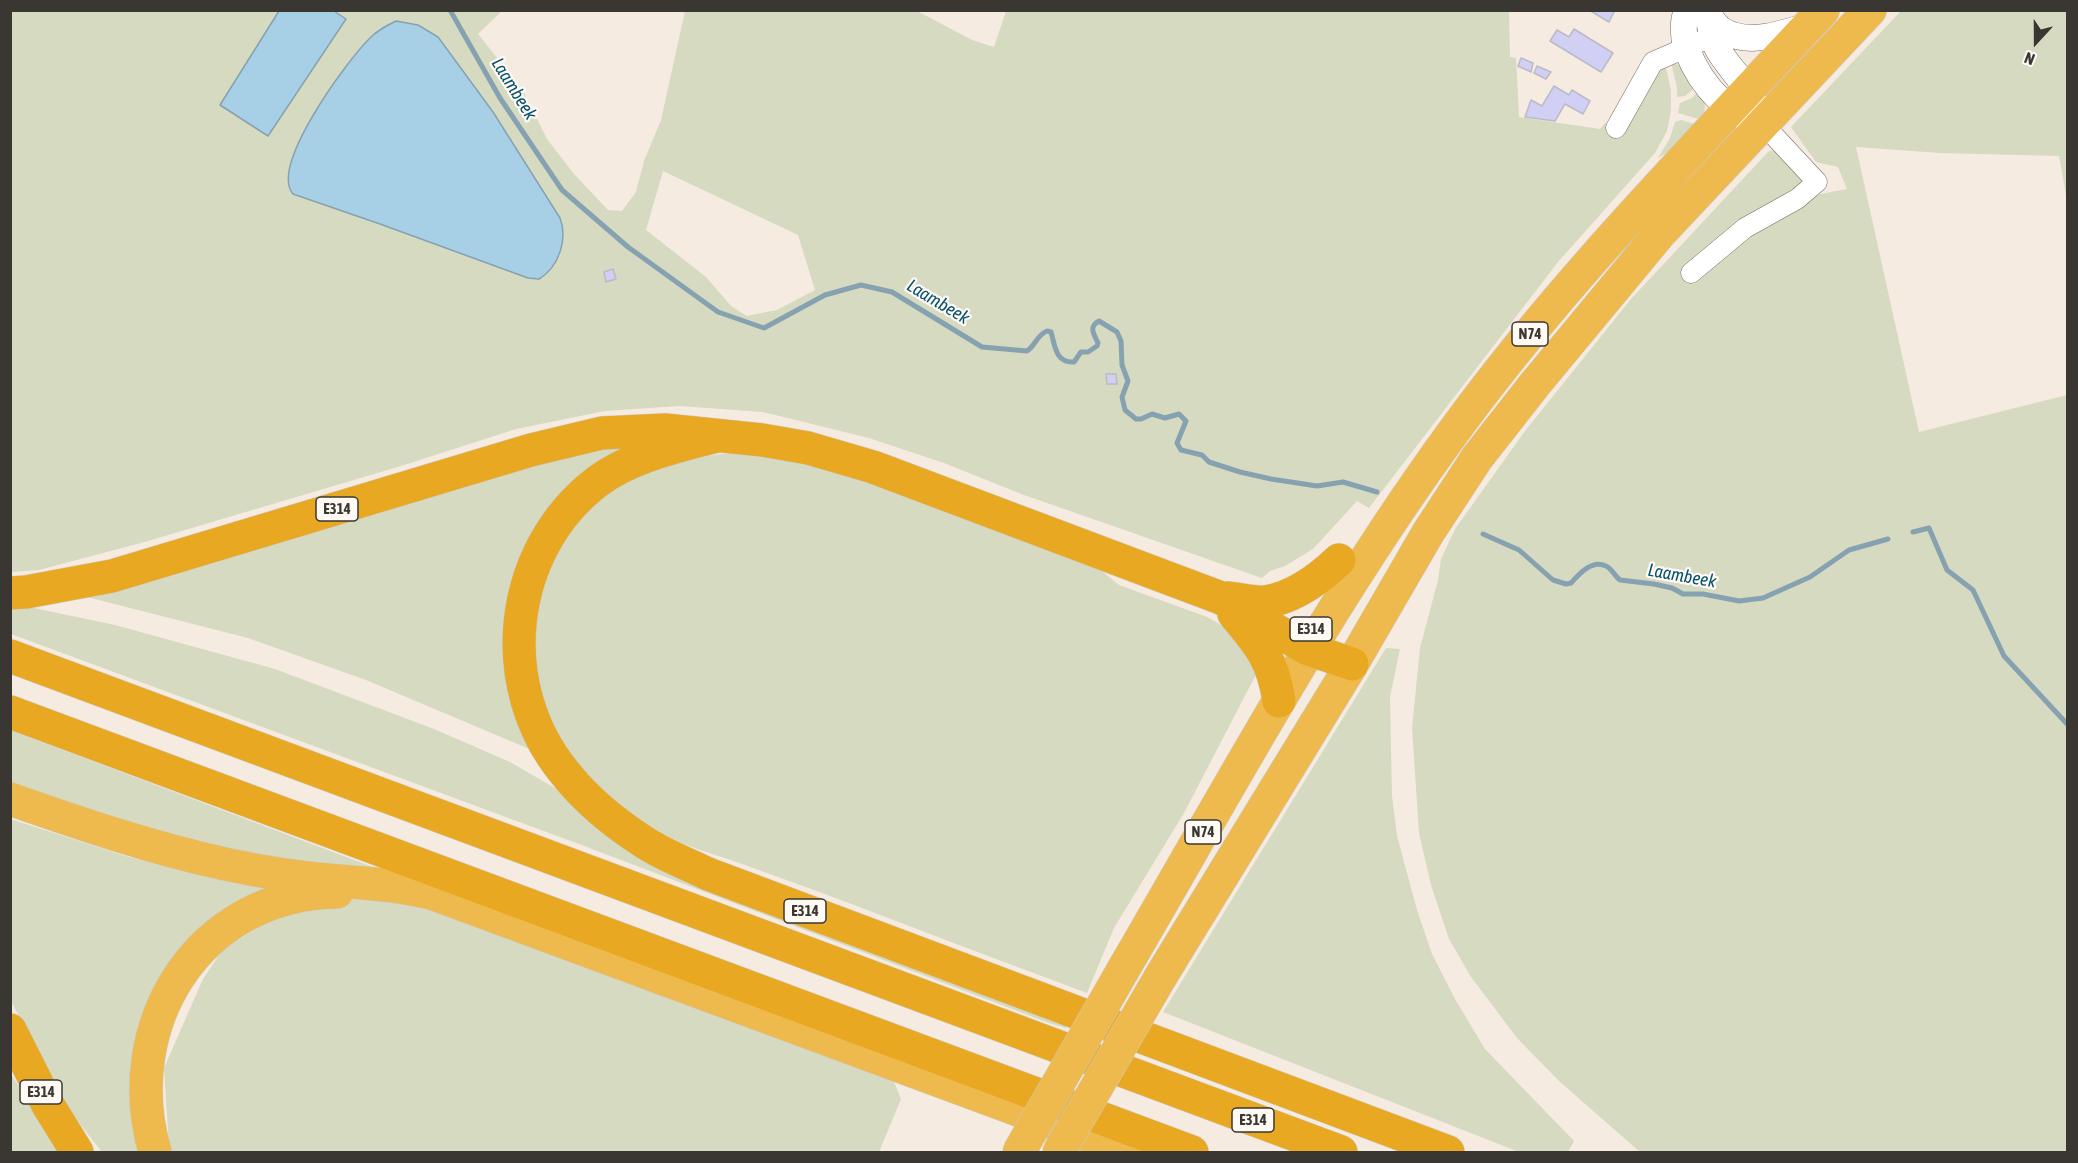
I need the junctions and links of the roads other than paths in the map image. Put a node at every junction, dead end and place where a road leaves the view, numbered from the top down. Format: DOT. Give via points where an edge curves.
graph roads {
  1 [pos="1870,10"];
  2 [pos="1817,17"];
  3 [pos="1704,18"];
  4 [pos="1686,47"];
  5 [pos="1740,100"];
  6 [pos="1764,124"];
  7 [pos="1616,128"];
  8 [pos="1691,273"];
  9 [pos="716,436"];
  10 [pos="1400,507"];
  11 [pos="1339,560"];
  12 [pos="10,593"];
  13 [pos="1221,598"];
  14 [pos="1264,602"];
  15 [pos="1314,642"];
  16 [pos="10,656"];
  17 [pos="1352,664"];
  18 [pos="1279,701"];
  19 [pos="10,712"];
  20 [pos="10,799"];
  21 [pos="456,903"];
  22 [pos="10,1030"];
  23 [pos="77,1152"];
  24 [pos="155,1152"];
  25 [pos="1019,1152"];
  26 [pos="1059,1152"];
  27 [pos="1132,1152"];
  28 [pos="1192,1152"];
  29 [pos="1341,1152"];
  30 [pos="1448,1152"];
  1 -- 6 [label="highway, N74"];
  2 -- 3 [label="street" via="1776,36 1738,37"];
  2 -- 5 [label="highway, N74"];
  3 -- 4 [label="street" via="1683,22"];
  3 -- 5 [label="street"];
  4 -- 5 [label="street" via="1706,83"];
  4 -- 7 [label="street" via="1653,62"];
  5 -- 6 [label="street"];
  5 -- 10 [label="highway, N74" via="1573,280 1455,429"];
  6 -- 8 [label="street" via="1817,182 1797,199 1745,228"];
  6 -- 17 [label="highway, N74" via="1661,232 1477,458"];
  9 -- 12 [label="highway, E314" via="665,430 592,436 531,450 112,576"];
  9 -- 13 [label="highway, E314" via="807,448 873,467"];
  9 -- 30 [label="highway, E314" via="635,460 599,481 563,517 531,573 521,611 518,651 529,713 565,774 601,810 648,844 708,874"];
  10 -- 11 [label="highway, N74"];
  10 -- 15 [label="highway, N74"];
  11 -- 14 [label="highway, E314" via="1307,586"];
  13 -- 14 [label="highway, E314"];
  13 -- 15 [label="highway, E314"];
  13 -- 18 [label="highway, E314" via="1259,643 1273,671"];
  14 -- 15 [label="highway, E314"];
  15 -- 17 [label="highway, E314"];
  15 -- 18 [label="highway, N74"];
  16 -- 29 [label="highway, E314"];
  17 -- 26 [label="highway, N74, bridge" via="1161,976"];
  18 -- 25 [label="highway, N74, bridge"];
  19 -- 28 [label="highway"];
  20 -- 21 [label="highway" via="88,826 226,864 316,879 412,888"];
  21 -- 24 [label="highway" via="358,893 312,895 247,915 210,939 168,994 149,1047 145,1090"];
  21 -- 27 [label="highway"];
  22 -- 23 [label="highway, E314"];
}
